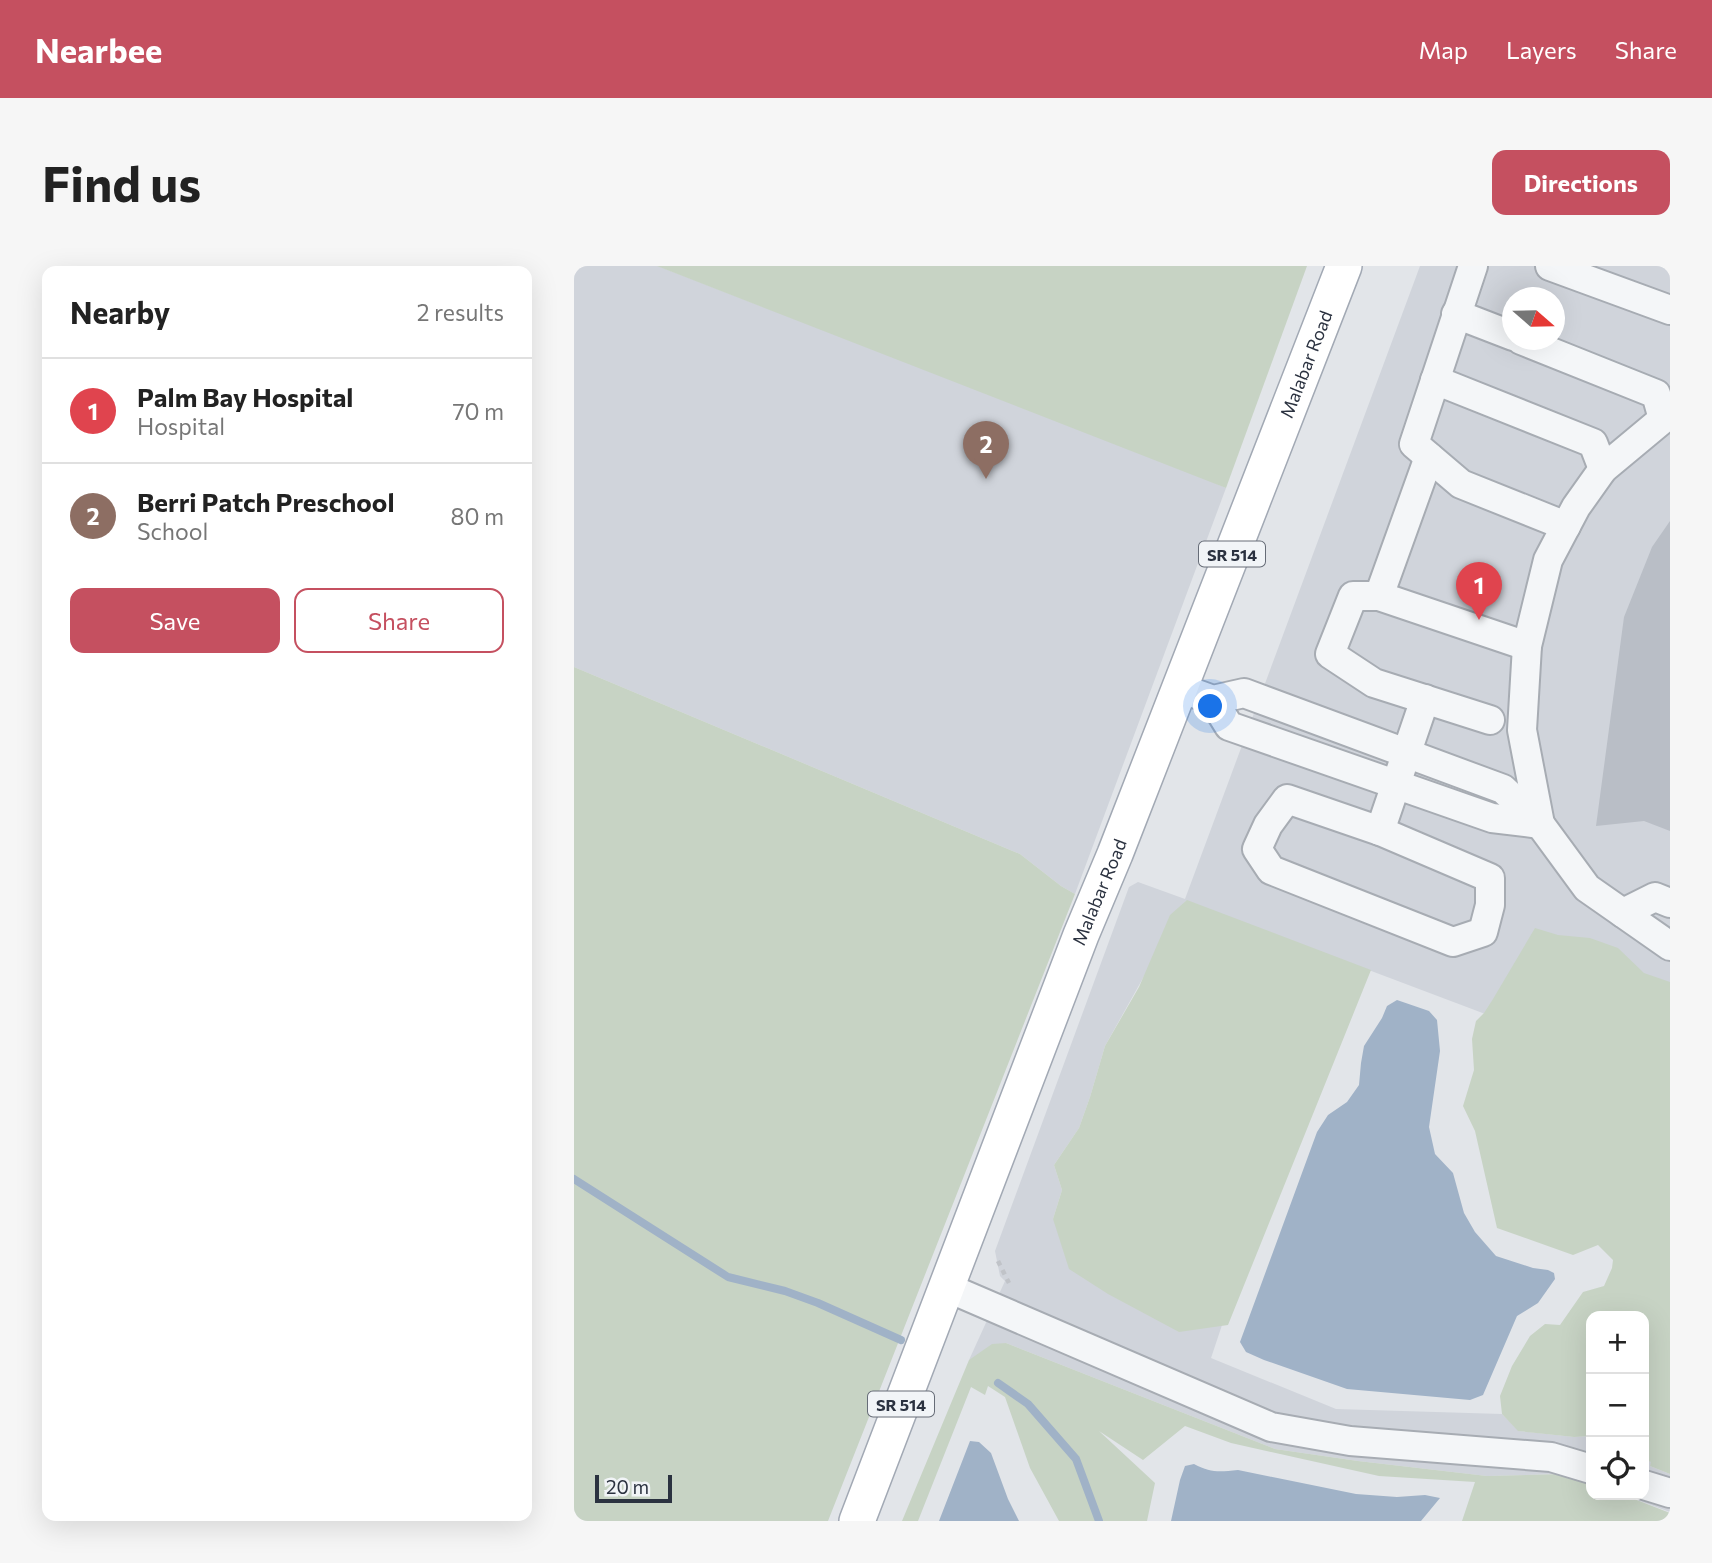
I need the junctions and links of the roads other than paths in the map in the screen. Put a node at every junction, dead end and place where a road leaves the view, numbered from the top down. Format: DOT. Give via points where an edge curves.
graph roads {
  1 [pos="1344,266"];
  2 [pos="1472,266"];
  3 [pos="1550,266"];
  4 [pos="1670,310"];
  5 [pos="1456,314"];
  6 [pos="1502,332"];
  7 [pos="1546,350"];
  8 [pos="1435,380"];
  9 [pos="1667,417"];
  10 [pos="1429,457"];
  11 [pos="1603,469"];
  12 [pos="1566,526"];
  13 [pos="1378,596"];
  14 [pos="1527,646"];
  15 [pos="1180,688"];
  16 [pos="1425,699"];
  17 [pos="1213,700"];
  18 [pos="1490,720"];
  19 [pos="1321,722"];
  20 [pos="1407,753"];
  21 [pos="1313,755"];
  22 [pos="1396,785"];
  23 [pos="1540,824"];
  24 [pos="1380,831"];
  25 [pos="1670,903"];
  26 [pos="1623,913"];
  27 [pos="1670,946"];
  28 [pos="946,1287"];
  29 [pos="1586,1468"];
  30 [pos="1649,1487"];
  31 [pos="1670,1493"];
  32 [pos="857,1521"];
  1 -- 15 [label="main road, Malabar Road / SR 514"];
  2 -- 5 [label="lane"];
  3 -- 4 [label="lane"];
  5 -- 6 [label="lane"];
  5 -- 8 [label="lane"];
  7 -- 9 [label="lane" via="1656,394"];
  8 -- 10 [label="lane" via="1413,444"];
  8 -- 11 [label="lane" via="1593,443"];
  9 -- 11 [label="lane"];
  10 -- 12 [label="lane" via="1461,484"];
  10 -- 13 [label="lane"];
  11 -- 12 [label="lane"];
  12 -- 14 [label="lane" via="1548,560"];
  13 -- 14 [label="lane"];
  13 -- 16 [label="lane" via="1353,596 1330,654 1374,683"];
  14 -- 23 [label="lane" via="1522,730"];
  15 -- 17 [label="lane"];
  15 -- 28 [label="main road, Malabar Road / SR 514"];
  16 -- 18 [label="lane"];
  16 -- 20 [label="lane"];
  17 -- 19 [label="lane" via="1244,693"];
  17 -- 21 [label="lane" via="1229,726"];
  19 -- 20 [label="lane"];
  19 -- 21 [label="lane"];
  20 -- 22 [label="lane"];
  20 -- 23 [label="lane" via="1503,789"];
  21 -- 22 [label="lane"];
  22 -- 23 [label="lane" via="1492,818"];
  22 -- 24 [label="lane"];
  23 -- 26 [label="lane" via="1587,888"];
  24 -- 24 [label="lane" via="1490,878 1483,932 1453,942 1271,870 1257,849 1287,799"];
  25 -- 26 [label="lane" via="1655,897"];
  26 -- 27 [label="lane"];
  28 -- 29 [label="lane" via="1271,1427 1350,1441 1551,1457"];
  28 -- 32 [label="main road, Malabar Road / SR 514"];
  30 -- 31 [label="lane"];
}
